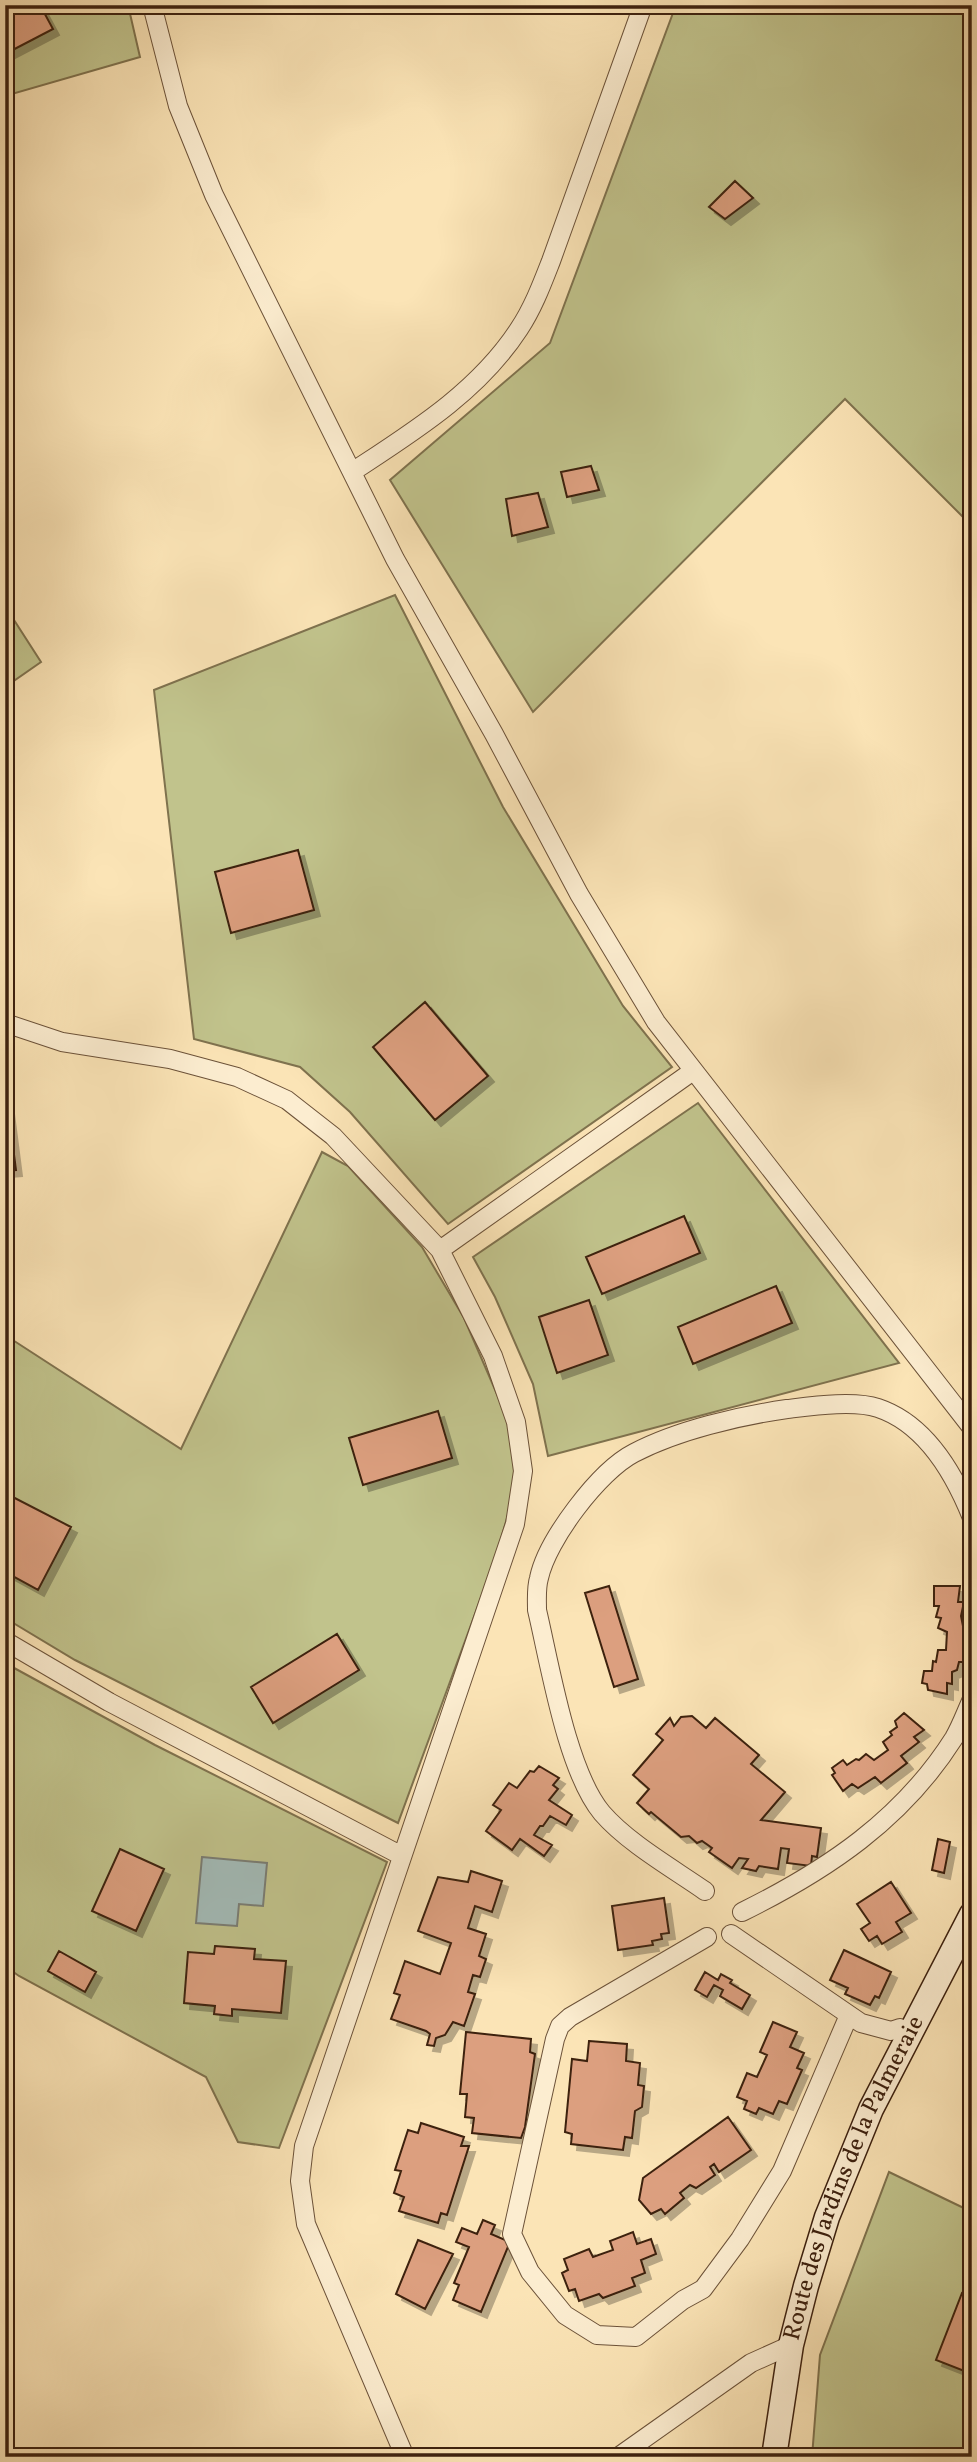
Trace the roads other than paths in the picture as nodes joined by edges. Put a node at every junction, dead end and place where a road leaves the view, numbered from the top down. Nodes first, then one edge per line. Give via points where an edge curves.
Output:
1 (152, 5) edge
2 (643, 5) edge
3 (352, 472) junction
4 (5, 1023) edge
5 (692, 1071) junction
6 (440, 1250) junction
7 (972, 1429) edge
8 (972, 1518) edge
9 (5, 1641) edge
10 (972, 1699) edge
11 (402, 1856) junction
12 (705, 1891) dead end
13 (741, 1912) dead end
14 (972, 1914) edge
15 (731, 1934) dead end
16 (707, 1937) dead end
17 (849, 2015) junction
18 (910, 2032) junction
19 (791, 2345) junction
20 (405, 2457) edge
21 (618, 2457) edge
22 (775, 2457) edge

1 - 3 street via 178,106 214,195
2 - 3 street via 551,261 519,329 474,383 431,419
3 - 5 street via 579,894 656,1023
4 - 6 street via 62,1042 170,1059 237,1077 287,1100 370,1172
5 - 6 street
5 - 7 street
6 - 11 street via 493,1356 516,1422 523,1471 515,1524
8 - 12 street via 948,1468 926,1439 904,1421 876,1408 819,1405 765,1412 632,1454 601,1480 570,1517 546,1556 539,1576 537,1610 574,1754 589,1793 603,1813 626,1835
9 - 11 street via 109,1702
10 - 13 street via 954,1737 915,1790 876,1827 834,1861
11 - 20 street via 304,2146 300,2181 306,2224
14 - 18 street, Route des Jardins de la Palmeraie
15 - 17 street
16 - 17 street via 570,2017 555,2039 512,2234 530,2272 565,2315 597,2335 636,2337 703,2288 782,2171
17 - 18 street via 861,2023
18 - 19 street, Route des Jardins de la Palmeraie via 871,2109 827,2217
19 - 21 street via 751,2363
19 - 22 street, Route des Jardins de la Palmeraie

